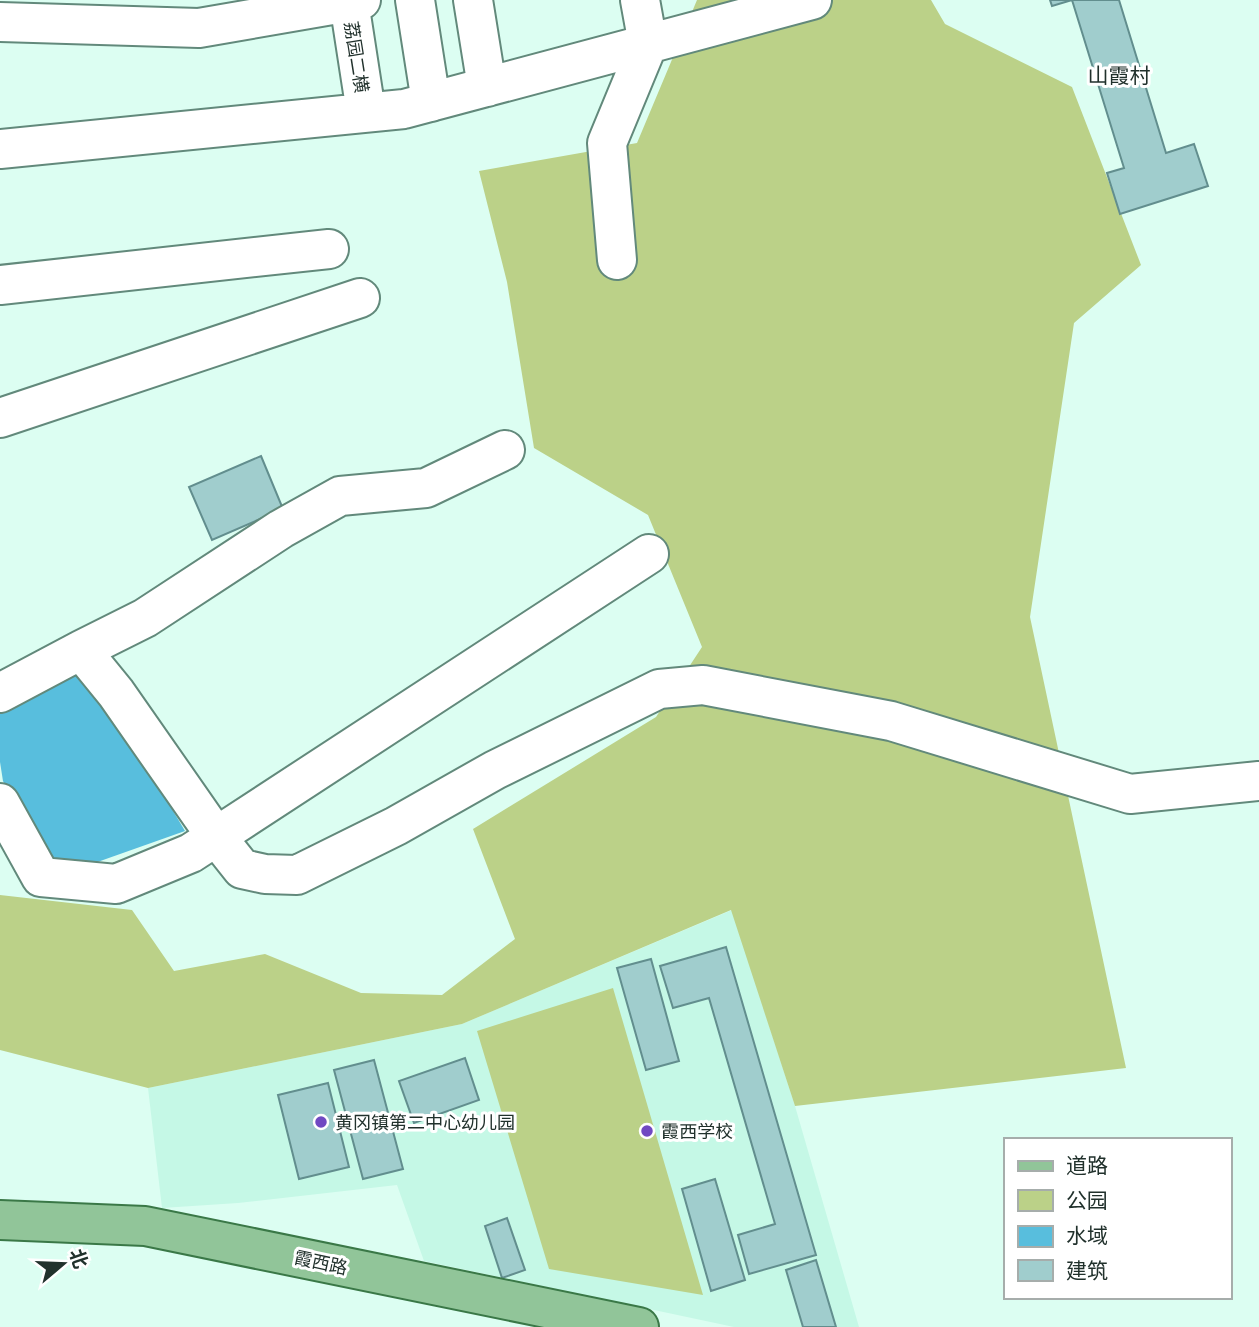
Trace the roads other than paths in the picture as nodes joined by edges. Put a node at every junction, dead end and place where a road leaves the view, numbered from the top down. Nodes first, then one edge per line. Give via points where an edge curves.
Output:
1 (415, 0) edge
2 (473, 0) edge
3 (640, 0) edge
4 (812, 0) edge
5 (355, 1) edge
6 (0, 22) edge
7 (648, 44) junction
8 (487, 87) junction
9 (431, 102) junction
10 (366, 112) junction
11 (0, 149) edge
12 (329, 249) dead end
13 (617, 260) dead end
14 (0, 285) edge
15 (360, 298) dead end
16 (0, 418) edge
17 (505, 450) dead end
18 (649, 554) dead end
19 (81, 650) junction
20 (0, 693) edge
21 (1259, 781) edge
22 (0, 803) edge
23 (215, 835) junction
24 (0, 1220) edge
25 (639, 1327) edge

1 - 9 street
2 - 8 street
3 - 7 street
4 - 7 street
5 - 6 street via 199,28
5 - 10 street, 荔园二横
7 - 8 street
7 - 13 street via 607,143
8 - 9 street
9 - 10 street
10 - 11 street
12 - 14 street
15 - 16 street
17 - 19 street via 426,488 340,496 145,618
18 - 23 street
19 - 20 street
19 - 23 street
21 - 23 street via 1130,794 891,721 703,685 659,689 297,875 242,869
22 - 23 street via 41,877 116,884 191,853
24 - 25 main road, 霞西路 via 145,1226

